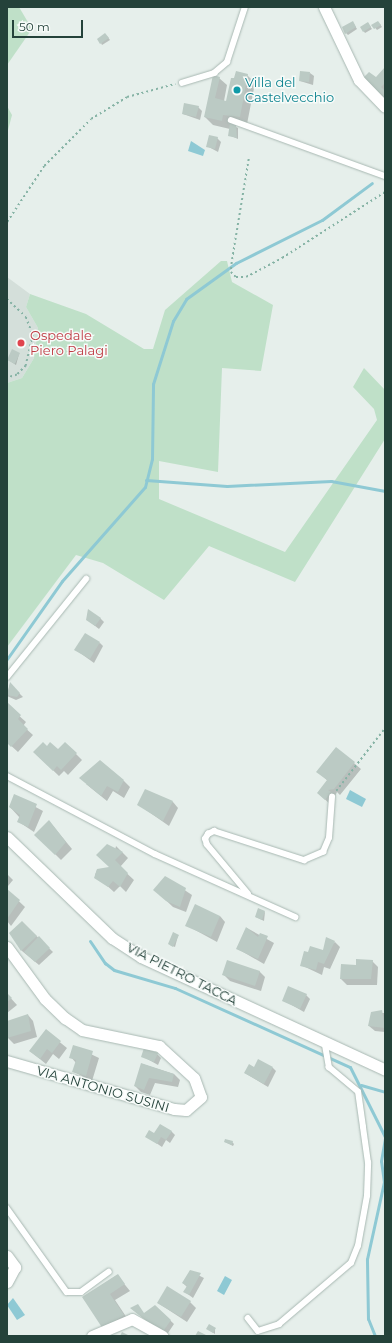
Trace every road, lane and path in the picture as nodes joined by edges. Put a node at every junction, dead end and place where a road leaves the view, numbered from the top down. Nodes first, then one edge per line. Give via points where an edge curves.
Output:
1 (245, 7) edge
2 (324, 7) edge
3 (182, 83) joint
4 (385, 107) edge
5 (231, 120) dead end
6 (249, 159) dead end
7 (385, 176) edge
8 (385, 192) edge
9 (7, 222) edge
10 (7, 300) edge
11 (7, 378) edge
12 (86, 579) dead end
13 (7, 677) edge
14 (385, 728) edge
15 (7, 776) edge
16 (332, 797) joint
17 (7, 837) edge
18 (249, 896) junction
19 (295, 917) dead end
20 (7, 947) edge
21 (324, 1041) junction
22 (7, 1061) edge
23 (385, 1070) edge
24 (7, 1208) edge
25 (7, 1256) edge
26 (109, 1272) dead end
27 (7, 1282) edge
28 (248, 1318) dead end
29 (92, 1336) edge
30 (163, 1336) edge

1 - 3 lane via 227,62 214,73
2 - 4 street via 359,80
3 - 9 path via 127,97 91,119 44,166
5 - 7 lane
6 - 8 path via 232,262 231,272 236,277 246,277 282,258
10 - 11 path via 26,317 32,335 26,366 17,375
12 - 13 lane
14 - 16 path
15 - 18 lane via 155,854
16 - 18 lane via 329,838 323,852 304,860 214,831 208,834 205,839 207,845
17 - 21 street, VIA PIETRO TACCA via 112,938 141,957
18 - 19 lane
20 - 22 street, VIA ANTONIO SUSINI via 45,999 65,1018 82,1030 159,1046 194,1078 201,1097 186,1110 174,1109
21 - 23 street, VIA PIETRO TACCA
21 - 28 lane via 325,1061 358,1092 368,1170 358,1246 346,1268 279,1324 266,1331 258,1330
24 - 26 lane via 67,1292 81,1292
25 - 27 street via 15,1267
29 - 30 street via 132,1318

